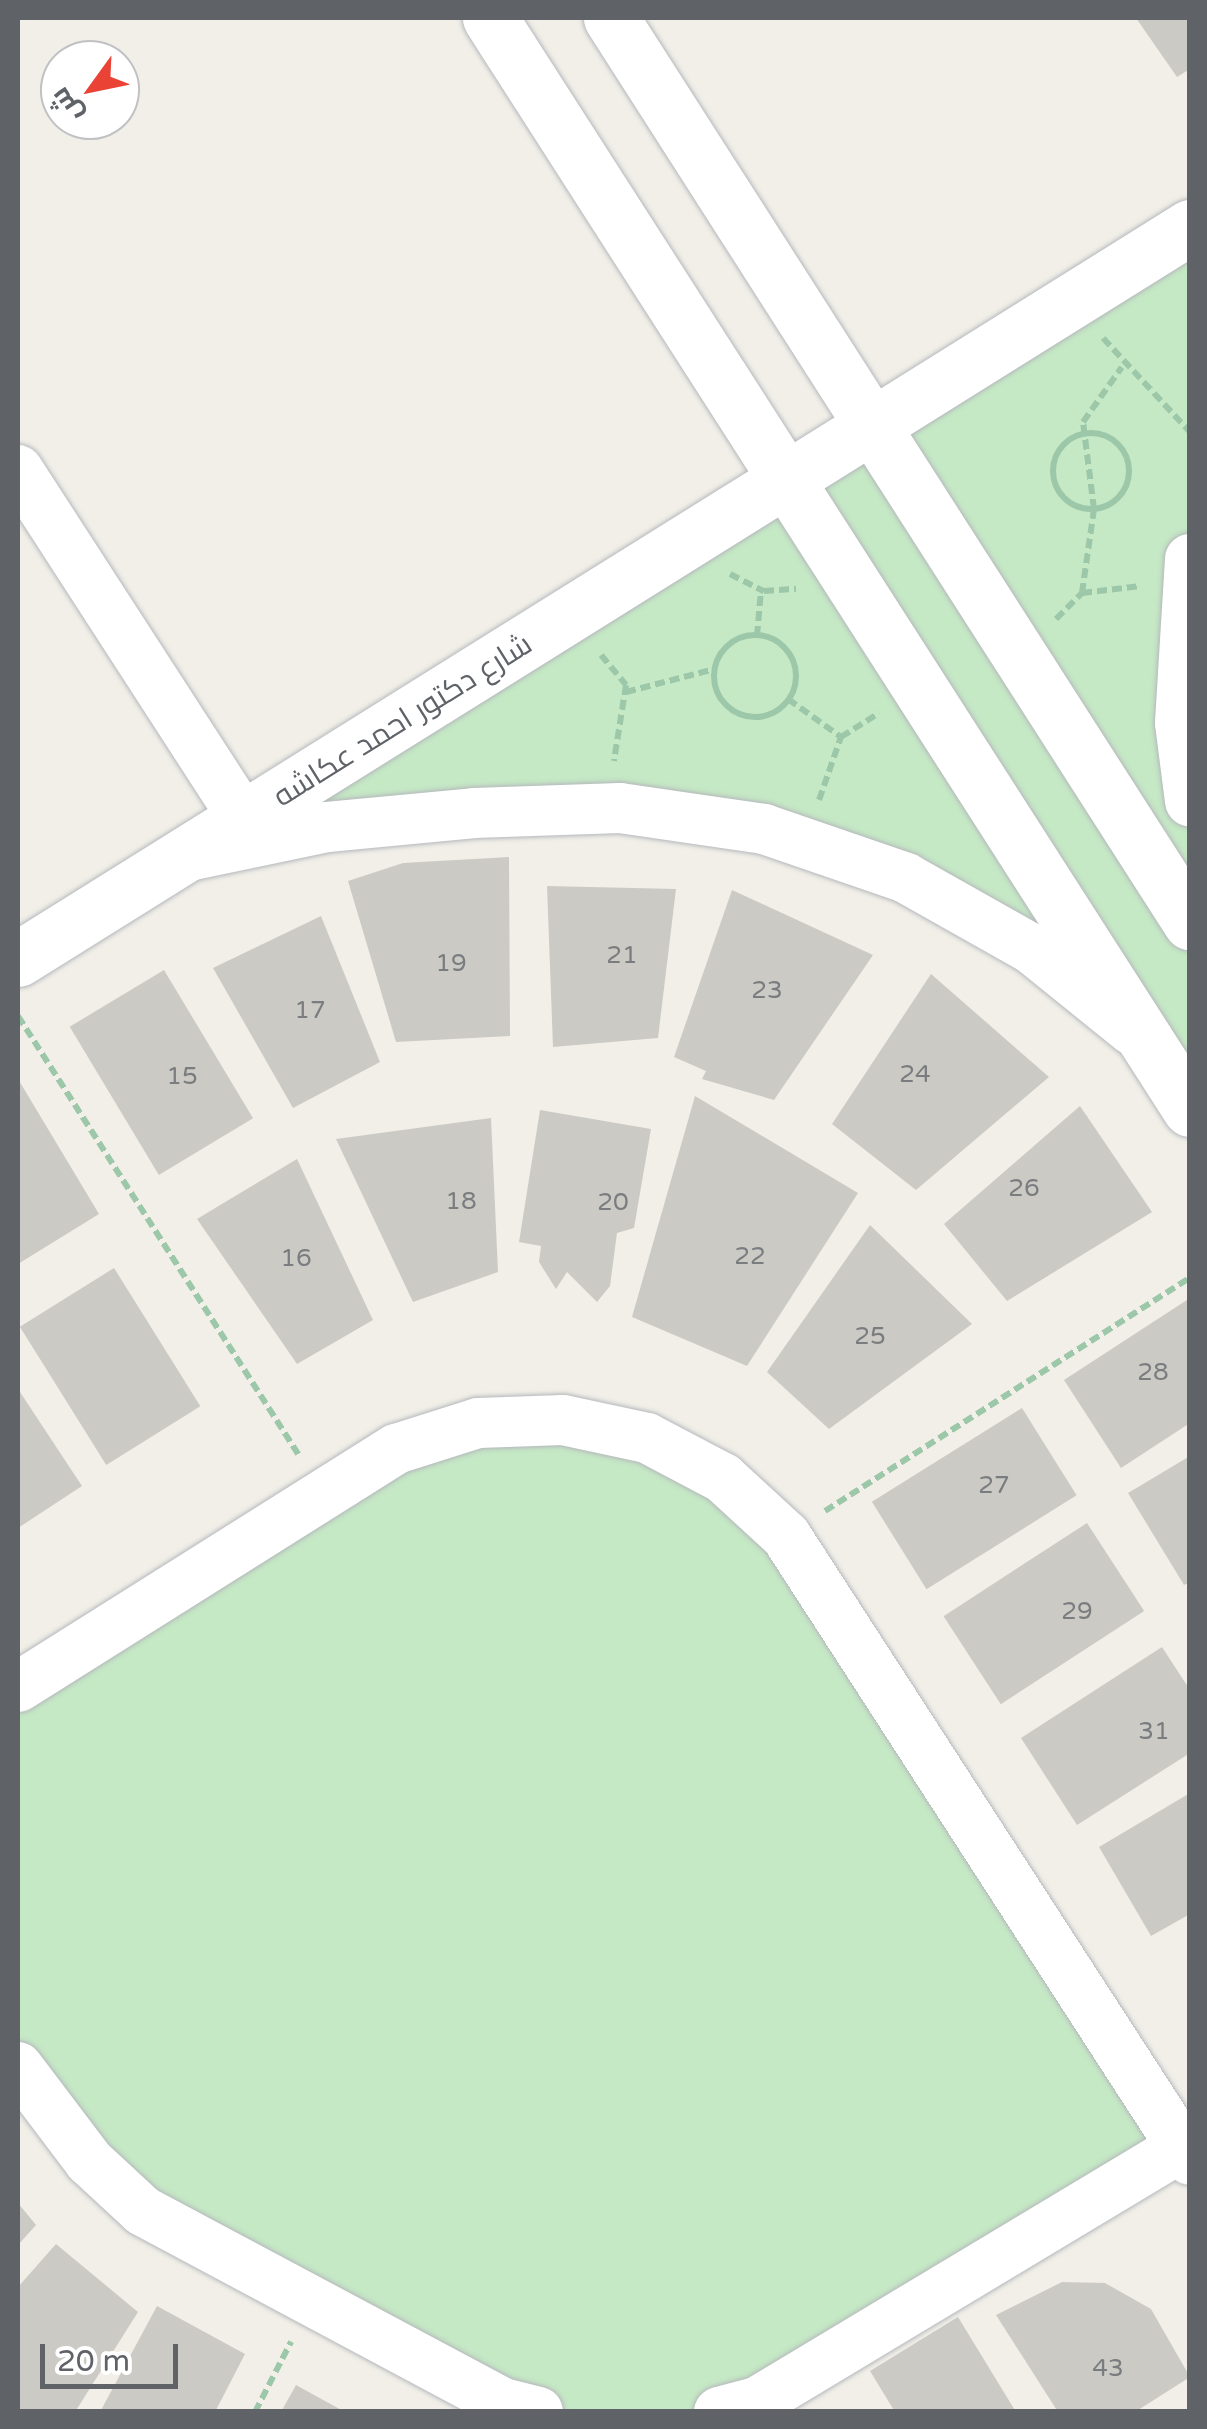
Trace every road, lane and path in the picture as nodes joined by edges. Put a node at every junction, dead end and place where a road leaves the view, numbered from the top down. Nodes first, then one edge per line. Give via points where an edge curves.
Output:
1 (490, 18) edge
2 (611, 18) edge
3 (1190, 227) edge
4 (1078, 300) junction
5 (1122, 367) junction
6 (876, 430) junction
7 (1190, 432) edge
8 (1084, 433) junction
9 (18, 470) edge
10 (789, 483) junction
11 (1094, 509) junction
12 (702, 537) junction
13 (840, 563) junction
14 (1188, 570) edge
15 (761, 590) junction
16 (1082, 593) junction
17 (569, 619) junction
18 (757, 636) junction
19 (1020, 656) junction
20 (714, 669) junction
21 (626, 692) junction
22 (922, 692) junction
23 (788, 699) junction
24 (841, 737) junction
25 (1190, 801) edge
26 (598, 809) junction
27 (244, 820) junction
28 (797, 840) junction
29 (183, 857) junction
30 (1190, 922) edge
31 (18, 959) edge
32 (18, 1016) edge
33 (1145, 1040) junction
34 (1190, 1109) edge
35 (1190, 1278) edge
36 (322, 1492) junction
37 (786, 1536) junction
38 (18, 1687) edge
39 (18, 2067) edge
40 (1185, 2154) edge
41 (312, 2302) junction
42 (254, 2412) edge
43 (538, 2412) edge
44 (719, 2412) edge

1 - 10 street
2 - 6 street
3 - 4 street, شارع دكتور احمد عكاشه
4 - 5 path
4 - 6 street, شارع دكتور احمد عكاشه
5 - 7 path
5 - 8 path via 1103,382
6 - 10 street, شارع دكتور احمد عكاشه
6 - 19 street
8 - 11 path
8 - 11 path via 1062,446 1053,470 1060,494
8 - 11 path via 1118,444 1129,466 1117,500
9 - 27 street
10 - 12 street, شارع دكتور احمد عكاشه
10 - 13 street
11 - 16 path
12 - 15 path via 738,584
12 - 17 street, شارع دكتور احمد عكاشه
13 - 15 path via 788,593
13 - 22 street
14 - 16 path
14 - 25 street via 1180,723
15 - 18 path
16 - 19 path
17 - 21 path
17 - 27 street, شارع دكتور احمد عكاشه
18 - 20 path via 725,648
18 - 23 path via 788,653 795,676
19 - 30 street
20 - 21 path
20 - 23 path via 719,696 740,714 767,715
21 - 26 path via 626,726
22 - 24 path
22 - 33 street
23 - 24 path
24 - 28 path via 834,773
26 - 28 street
26 - 29 street via 328,828
27 - 29 street, شارع دكتور احمد عكاشه
28 - 33 street via 906,878 1032,949
29 - 31 street, شارع دكتور احمد عكاشه
32 - 36 path
33 - 34 street
35 - 37 path
36 - 37 street via 396,1449 478,1423 563,1420 647,1438 708,1470
36 - 38 street
37 - 40 street
39 - 41 street via 89,2161 143,2211
40 - 44 street via 757,2402
41 - 42 path
41 - 43 street via 503,2403

